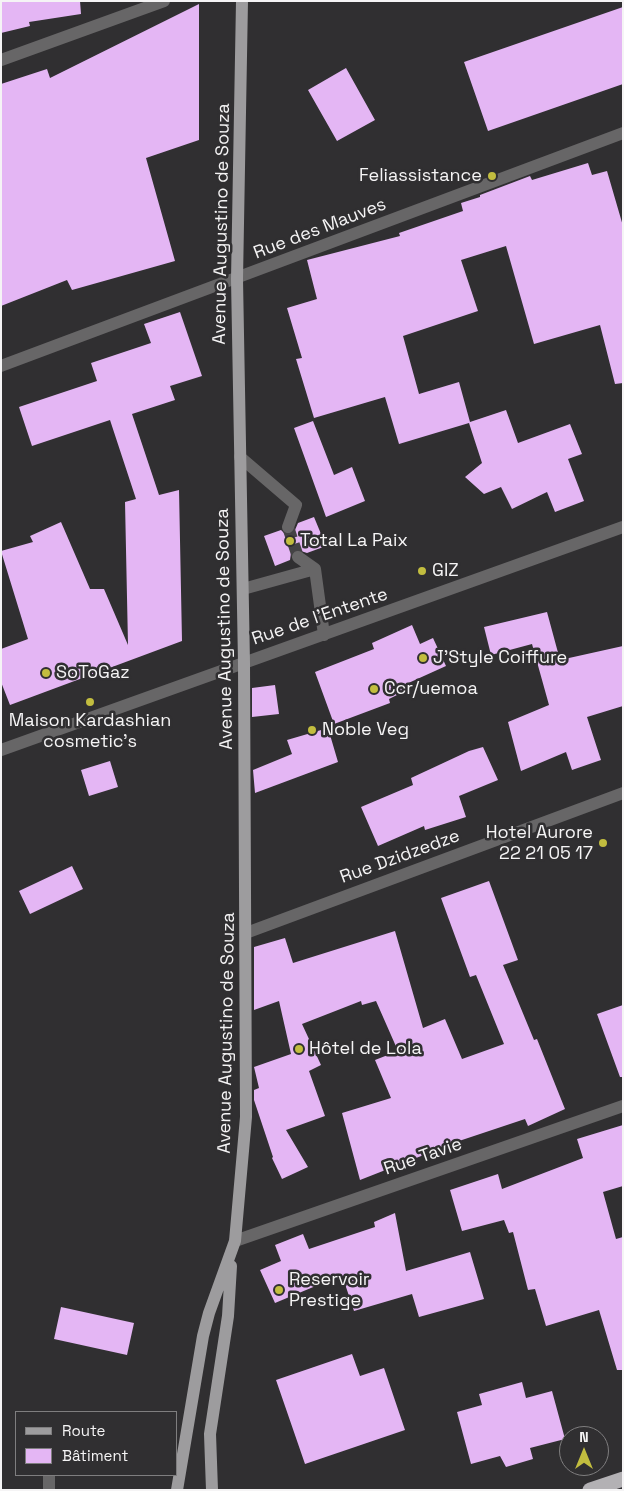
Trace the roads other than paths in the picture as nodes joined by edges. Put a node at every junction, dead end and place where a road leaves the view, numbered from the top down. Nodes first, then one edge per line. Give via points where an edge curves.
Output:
1 (164, 1) edge
2 (242, 1) edge
3 (1, 60) edge
4 (623, 133) edge
5 (237, 279) junction
6 (1, 366) edge
7 (240, 457) junction
8 (288, 527) tunnel mouth
9 (623, 527) edge
10 (298, 557) tunnel mouth
11 (315, 569) junction
12 (242, 589) junction
13 (324, 635) junction
14 (244, 663) junction
15 (1, 750) edge
16 (623, 793) edge
17 (246, 933) junction
18 (623, 1106) edge
19 (235, 1241) junction
20 (232, 1255) junction
21 (180, 1450) edge
22 (49, 1476) edge
23 (623, 1479) edge
24 (48, 1490) edge
25 (177, 1490) edge
26 (212, 1490) edge
27 (590, 1490) edge

1 - 3 street
2 - 5 main road, Avenue Augustino de Souza
4 - 5 street, Rue des Mauves
5 - 6 street, Rue des Mauves
5 - 7 main road, Avenue Augustino de Souza
7 - 8 street via 296,505
7 - 12 main road, Avenue Augustino de Souza
9 - 13 street, Rue de l'Entente
10 - 11 street
11 - 12 street
11 - 13 street
12 - 14 main road, Avenue Augustino de Souza
13 - 14 street, Rue de l'Entente
14 - 15 street, Rue de l'Entente
14 - 17 main road, Avenue Augustino de Souza
16 - 17 street, Rue Dzidzedze
17 - 19 main road, Avenue Augustino de Souza via 246,1117
18 - 19 street, Rue Tavie
19 - 20 main road, Avenue Augustino de Souza
20 - 21 main road, Avenue Augustino de Souza via 209,1313
20 - 26 main road, Avenue Augustino de Souza via 228,1316 210,1434
21 - 25 main road, Avenue Augustino de Souza
22 - 24 street
23 - 27 highway

